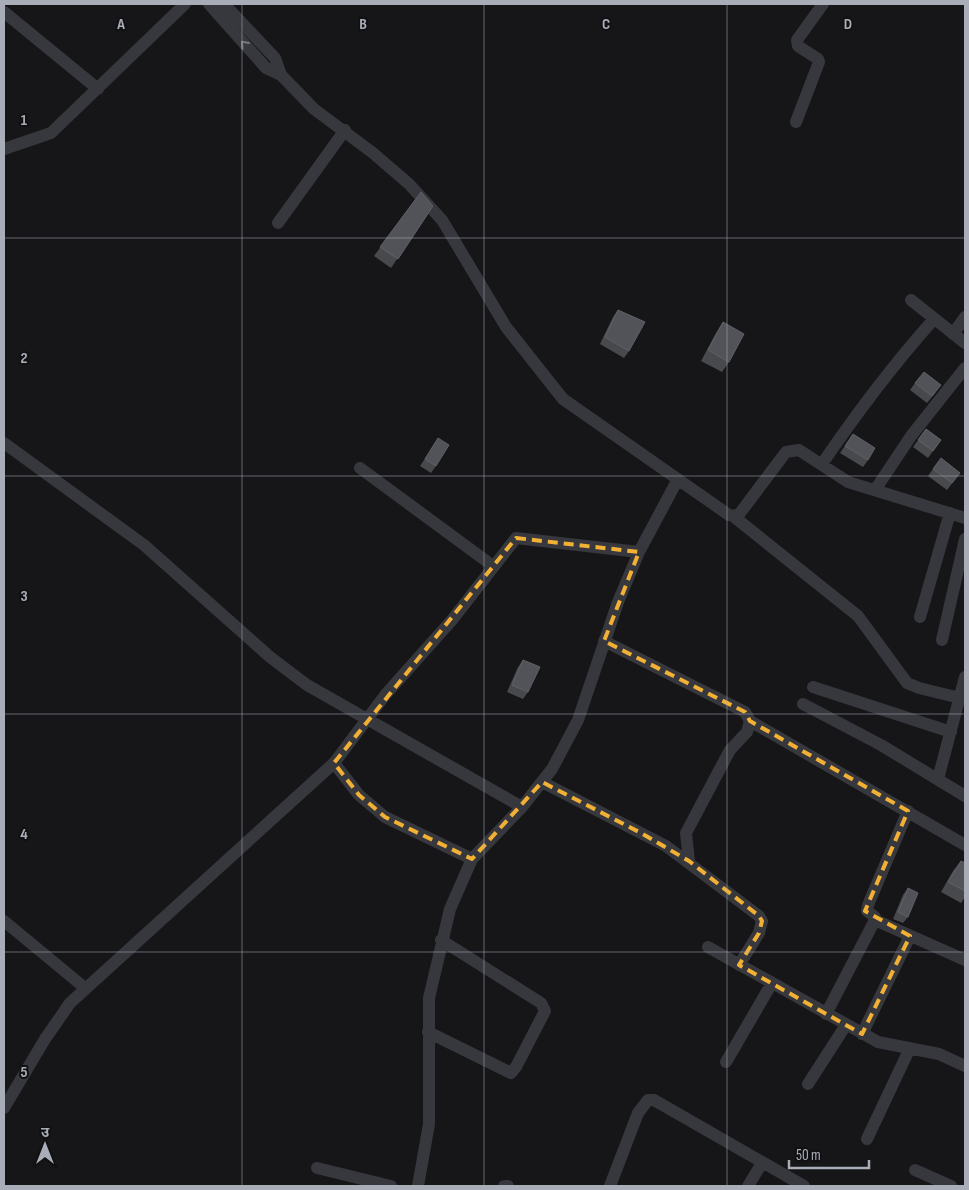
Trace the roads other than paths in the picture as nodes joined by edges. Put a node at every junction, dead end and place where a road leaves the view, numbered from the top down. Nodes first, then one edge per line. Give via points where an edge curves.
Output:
1 (185, 4) edge
2 (209, 4) edge
3 (224, 4) edge
4 (823, 4) edge
5 (4, 12) edge
6 (281, 75) junction
7 (98, 89) junction
8 (796, 122) dead end
9 (345, 130) junction
10 (4, 149) edge
11 (278, 222) dead end
12 (911, 300) dead end
13 (965, 318) edge
14 (934, 319) junction
15 (953, 334) junction
16 (965, 343) edge
17 (965, 368) edge
18 (4, 443) edge
19 (822, 464) junction
20 (360, 468) dead end
21 (678, 479) junction
22 (875, 490) junction
23 (950, 513) junction
24 (733, 516) junction
25 (965, 518) edge
26 (965, 539) edge
27 (639, 552) junction
28 (493, 566) junction
29 (920, 617) dead end
30 (942, 640) dead end
31 (604, 641) junction
32 (965, 677) edge
33 (813, 687) dead end
34 (960, 698) junction
35 (803, 704) dead end
36 (368, 720) junction
37 (750, 721) junction
38 (951, 732) junction
39 (334, 763) junction
40 (938, 779) junction
41 (542, 782) junction
42 (965, 796) edge
43 (522, 807) junction
44 (908, 811) junction
45 (965, 845) edge
46 (472, 859) junction
47 (689, 861) junction
48 (875, 920) junction
49 (4, 921) edge
50 (910, 936) junction
51 (440, 940) junction
52 (708, 948) dead end
53 (965, 960) edge
54 (739, 965) junction
55 (772, 984) junction
56 (85, 988) junction
57 (826, 1014) junction
58 (846, 1025) junction
59 (428, 1032) junction
60 (862, 1034) junction
61 (910, 1048) junction
62 (726, 1062) dead end
63 (965, 1066) edge
64 (808, 1084) dead end
65 (4, 1108) edge
66 (867, 1139) dead end
67 (762, 1163) junction
68 (317, 1168) dead end
69 (915, 1170) dead end
70 (391, 1186) edge
71 (418, 1186) edge
72 (504, 1186) edge
73 (508, 1186) edge
74 (610, 1186) edge
75 (748, 1186) edge
76 (804, 1186) edge
77 (950, 1186) edge

1 - 7 street
6 -> 2 street via 266,68
3 - 6 street via 275,58
4 - 8 street via 796,40 798,46 819,62
5 - 7 street
6 - 9 street via 314,109
7 - 10 street via 51,133
9 - 11 street
9 - 21 street via 409,184 442,220 506,327 563,399
12 - 14 street
13 - 15 street
14 - 15 street
14 - 19 street via 908,347
15 - 16 street
17 - 22 street via 911,436
18 - 36 street via 144,545 284,668 318,692
19 - 22 street via 848,482
19 - 24 street via 799,450 786,452 740,513
20 - 28 street
21 - 24 street
21 - 27 street
22 - 23 street
23 - 25 street
23 - 29 street
24 - 34 street via 858,616 907,683
26 - 30 street
27 - 28 street via 523,537 510,543
27 - 31 street
28 - 36 street
31 - 37 street via 745,712
31 - 41 street via 578,720
32 - 34 street
33 - 38 street
34 - 38 street
35 - 40 street
36 - 39 street
36 - 43 street
37 - 44 street
37 - 47 street via 747,732 730,750 686,833
38 - 40 street
39 - 46 street via 358,795 385,817
39 - 56 street
40 - 42 street
41 - 43 street
41 - 47 street
43 - 46 street
44 - 45 street
44 - 48 street via 868,905 867,911
46 - 51 street
47 - 54 street via 762,921 759,933
48 - 50 street
48 - 57 street
49 - 56 street
50 - 53 street
50 - 60 street
51 - 59 street via 431,983
51 - 59 street via 541,1003 545,1011 511,1073
52 - 54 street
54 - 55 street
55 - 57 street
55 - 62 street
56 - 65 street via 57,1021
57 - 58 street
58 - 60 street
58 - 64 street
59 - 71 street via 429,1124
60 - 61 street via 889,1046
61 - 63 street via 939,1054
61 - 66 street
67 - 74 street via 665,1105 648,1100 638,1113
67 - 75 street
67 - 76 street
68 - 70 street
69 - 77 street
72 - 73 street

